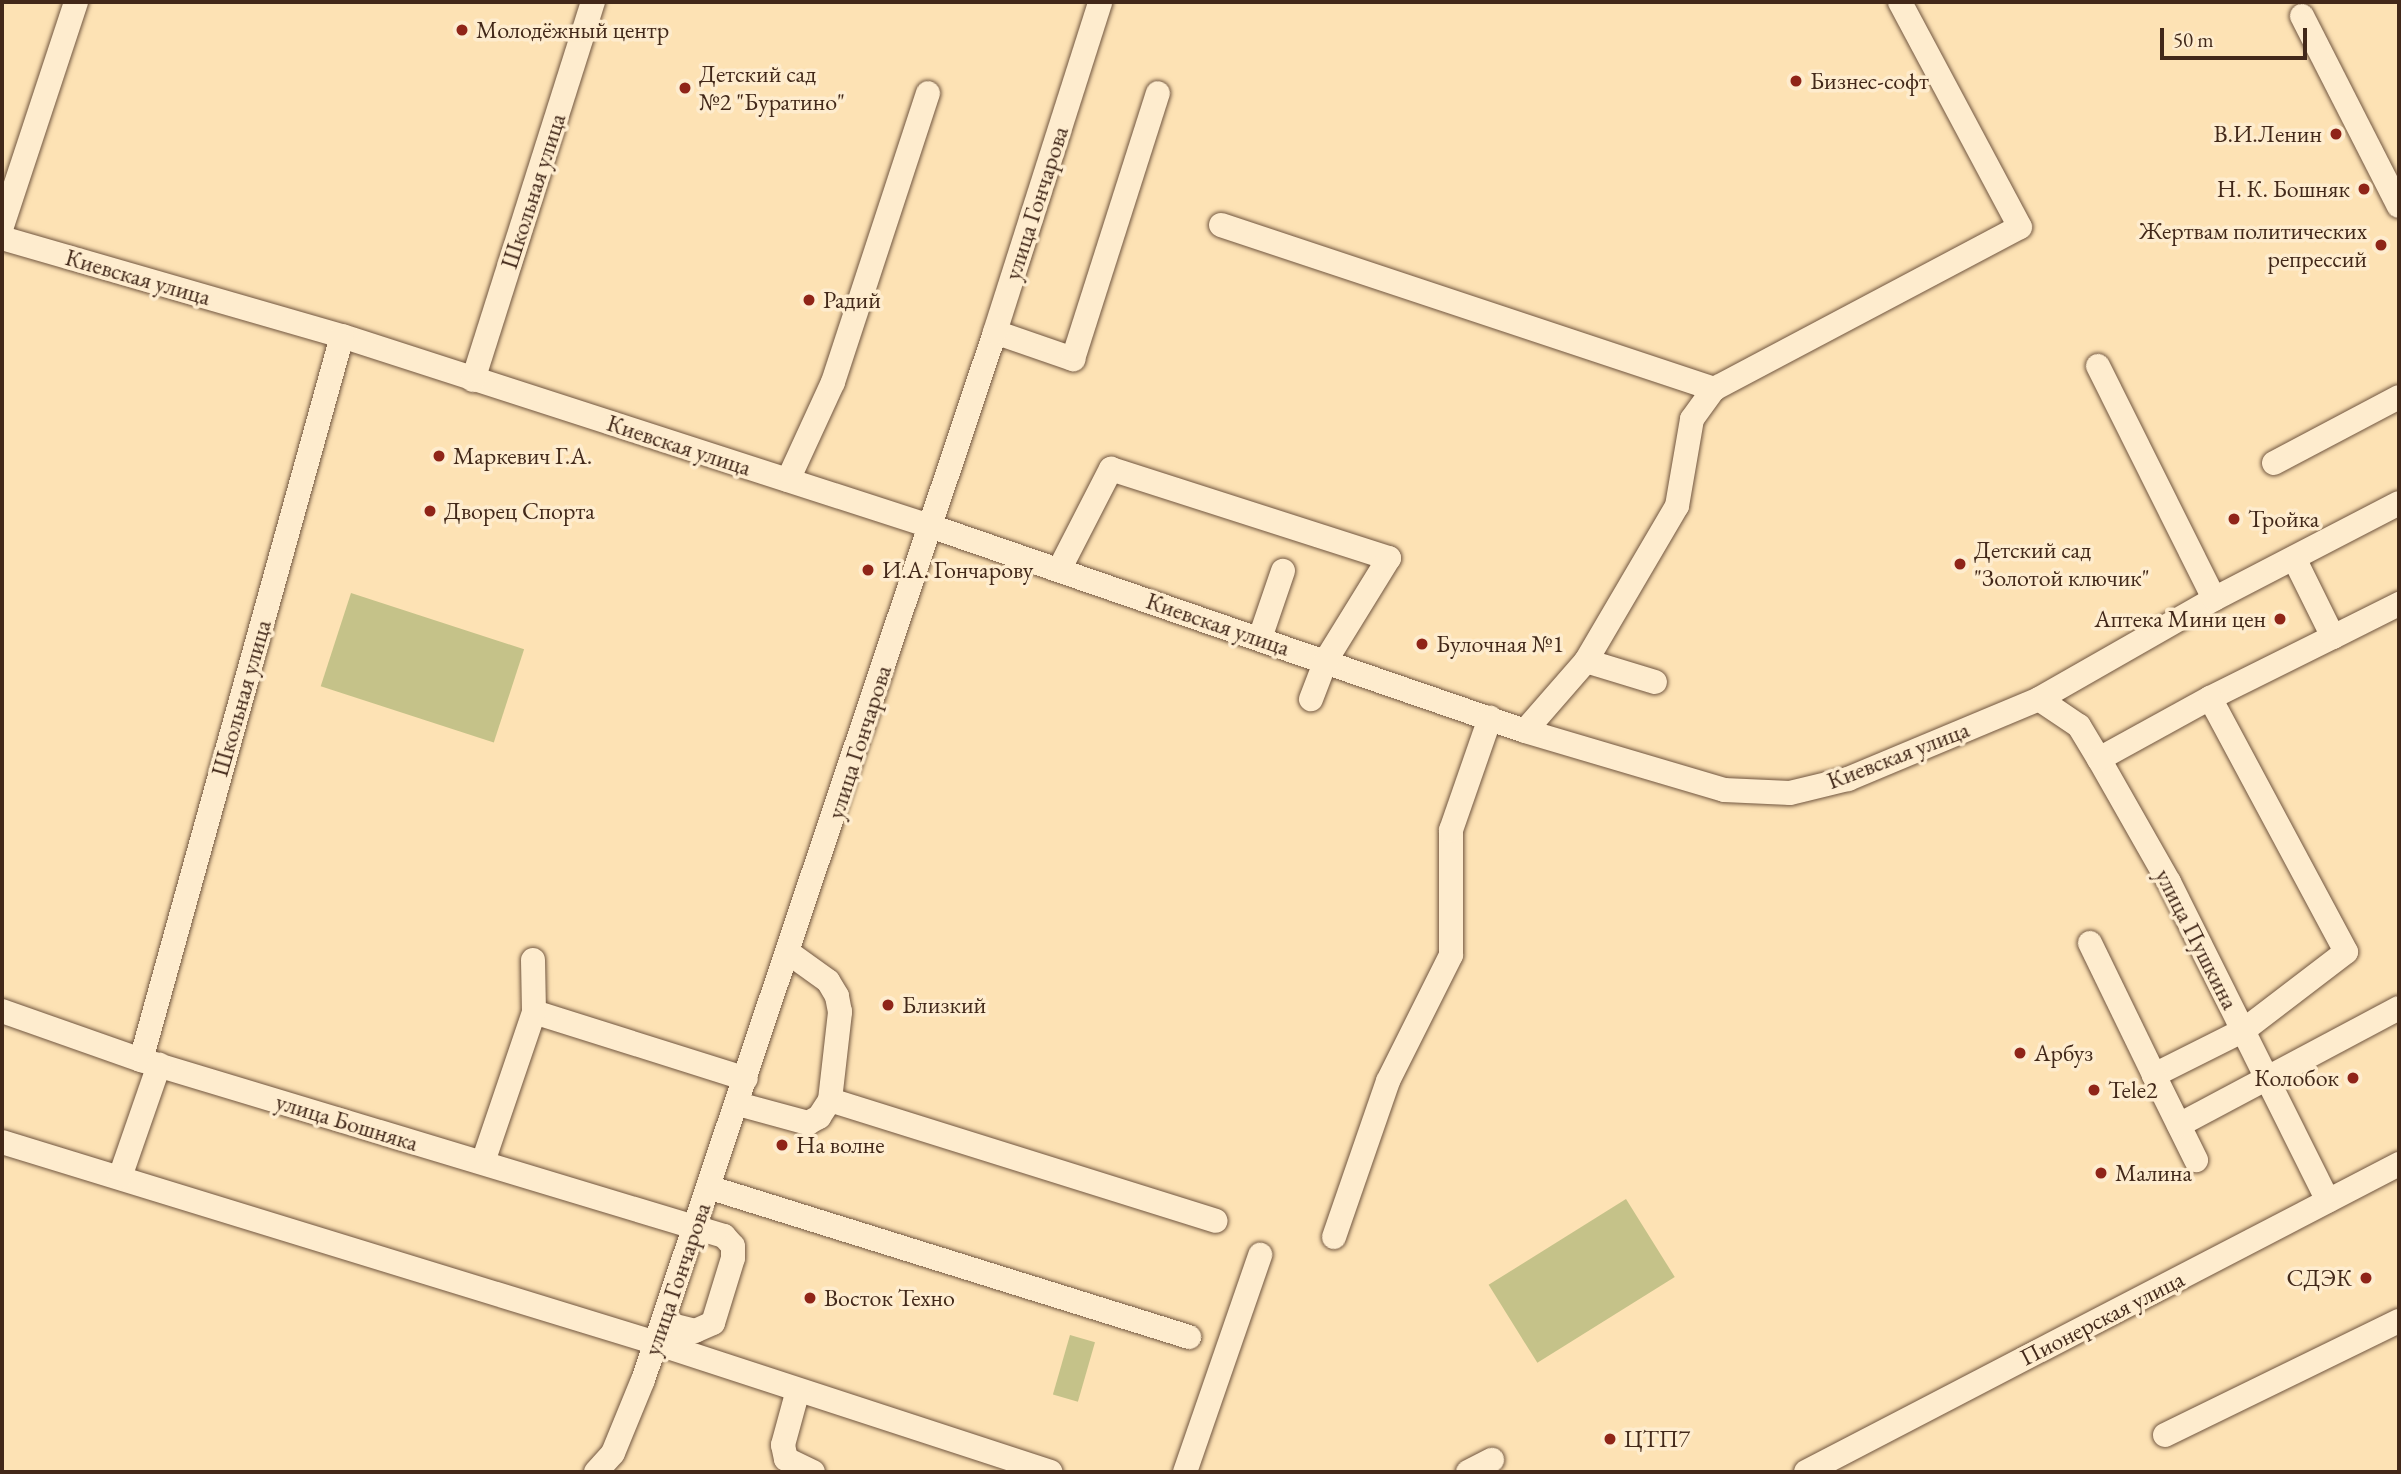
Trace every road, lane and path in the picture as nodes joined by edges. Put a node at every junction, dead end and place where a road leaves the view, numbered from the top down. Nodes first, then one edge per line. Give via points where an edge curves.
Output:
1 (76, 2) edge
2 (593, 2) edge
3 (1100, 2) edge
4 (1900, 2) edge
5 (2302, 16) dead end
6 (928, 93) dead end
7 (1158, 93) dead end
8 (2399, 206) edge
9 (1221, 225) dead end
10 (2, 226) edge
11 (2, 238) edge
12 (995, 332) junction
13 (342, 336) junction
14 (2098, 366) dead end
15 (472, 380) junction
16 (1714, 390) junction
17 (2399, 397) edge
18 (2274, 463) dead end
19 (788, 480) junction
20 (2399, 503) edge
21 (930, 526) junction
22 (2294, 558) junction
23 (1059, 570) junction
24 (1283, 571) dead end
25 (2214, 599) junction
26 (2399, 604) edge
27 (2333, 637) junction
28 (1260, 638) junction
29 (1326, 660) junction
30 (1586, 660) junction
31 (1655, 682) dead end
32 (2210, 698) junction
33 (1311, 699) dead end
34 (2039, 699) junction
35 (1490, 718) junction
36 (1525, 731) junction
37 (2099, 759) junction
38 (2090, 943) dead end
39 (789, 953) junction
40 (533, 960) dead end
41 (2399, 1008) edge
42 (2, 1011) edge
43 (534, 1012) junction
44 (2244, 1030) junction
45 (150, 1063) junction
46 (2154, 1075) junction
47 (2266, 1075) junction
48 (746, 1079) junction
49 (830, 1100) junction
50 (737, 1104) junction
51 (2179, 1125) junction
52 (2, 1142) edge
53 (2196, 1160) dead end
54 (483, 1162) junction
55 (2399, 1164) edge
56 (120, 1178) junction
57 (708, 1187) junction
58 (2328, 1201) junction
59 (1215, 1221) dead end
60 (695, 1226) junction
61 (1334, 1237) dead end
62 (1260, 1255) dead end
63 (2399, 1321) edge
64 (659, 1333) junction
65 (1189, 1337) dead end
66 (798, 1390) junction
67 (2165, 1435) dead end
68 (1492, 1460) dead end
69 (596, 1472) edge
70 (813, 1472) edge
71 (1050, 1472) edge
72 (1185, 1472) edge
73 (1468, 1472) edge
74 (1806, 1472) edge

1 - 10 street
2 - 15 street, Школьная улица
3 - 12 street, улица Гончарова
4 - 16 street via 2020,227
5 - 8 street
6 - 19 street via 833,382
7 - 12 street via 1073,359
9 - 16 street
11 - 13 street, Киевская улица
12 - 21 street, улица Гончарова
13 - 15 street, Киевская улица
13 - 45 street, Школьная улица
14 - 25 street
15 - 19 street, Киевская улица
16 - 30 street via 1692,419 1677,506
17 - 18 street
19 - 21 street, Киевская улица
20 - 22 street, Киевская улица
21 - 23 street, Киевская улица
21 - 39 street, улица Гончарова
22 - 25 street, Киевская улица
22 - 27 street
23 - 28 street, Киевская улица
23 - 29 street via 1111,470 1389,558
24 - 28 street
25 - 34 street, Киевская улица
26 - 27 street
27 - 32 street
28 - 29 street, Киевская улица
29 - 33 street
29 - 35 street, Киевская улица
30 - 31 street
30 - 36 street
32 - 37 street
32 - 44 street via 2346,952
34 - 36 street, Киевская улица via 1848,779 1790,793 1724,790
34 - 37 street, улица Пушкина via 2079,726
35 - 36 street, Киевская улица
35 - 61 street via 1451,830 1451,955 1388,1081
37 - 44 street, улица Пушкина via 2169,882
38 - 46 street
39 - 48 street, улица Гончарова
39 - 49 street via 828,981 837,996 840,1012
40 - 43 street
41 - 47 street
42 - 45 street, улица Бошняка
43 - 48 street
43 - 54 street
44 - 46 street
44 - 47 street, улица Пушкина
45 - 54 street, улица Бошняка
45 - 56 street, Школьная улица
46 - 51 street
47 - 51 street
47 - 58 street, улица Пушкина
48 - 50 street, улица Гончарова
49 - 50 street via 819,1117 807,1123
49 - 59 street
50 - 57 street, улица Гончарова
51 - 53 street
52 - 56 street
54 - 60 street, улица Бошняка
55 - 58 street, Пионерская улица
56 - 64 street
57 - 60 street, улица Гончарова
57 - 65 street
58 - 74 street, Пионерская улица
60 - 64 street, улица Гончарова
60 - 64 street, улица Бошняка via 724,1236 733,1246 713,1323 695,1331
62 - 72 street
63 - 67 street
64 - 66 street
64 - 69 street, улица Гончарова via 613,1453
66 - 70 street via 783,1445 786,1459
66 - 71 street
68 - 73 street

